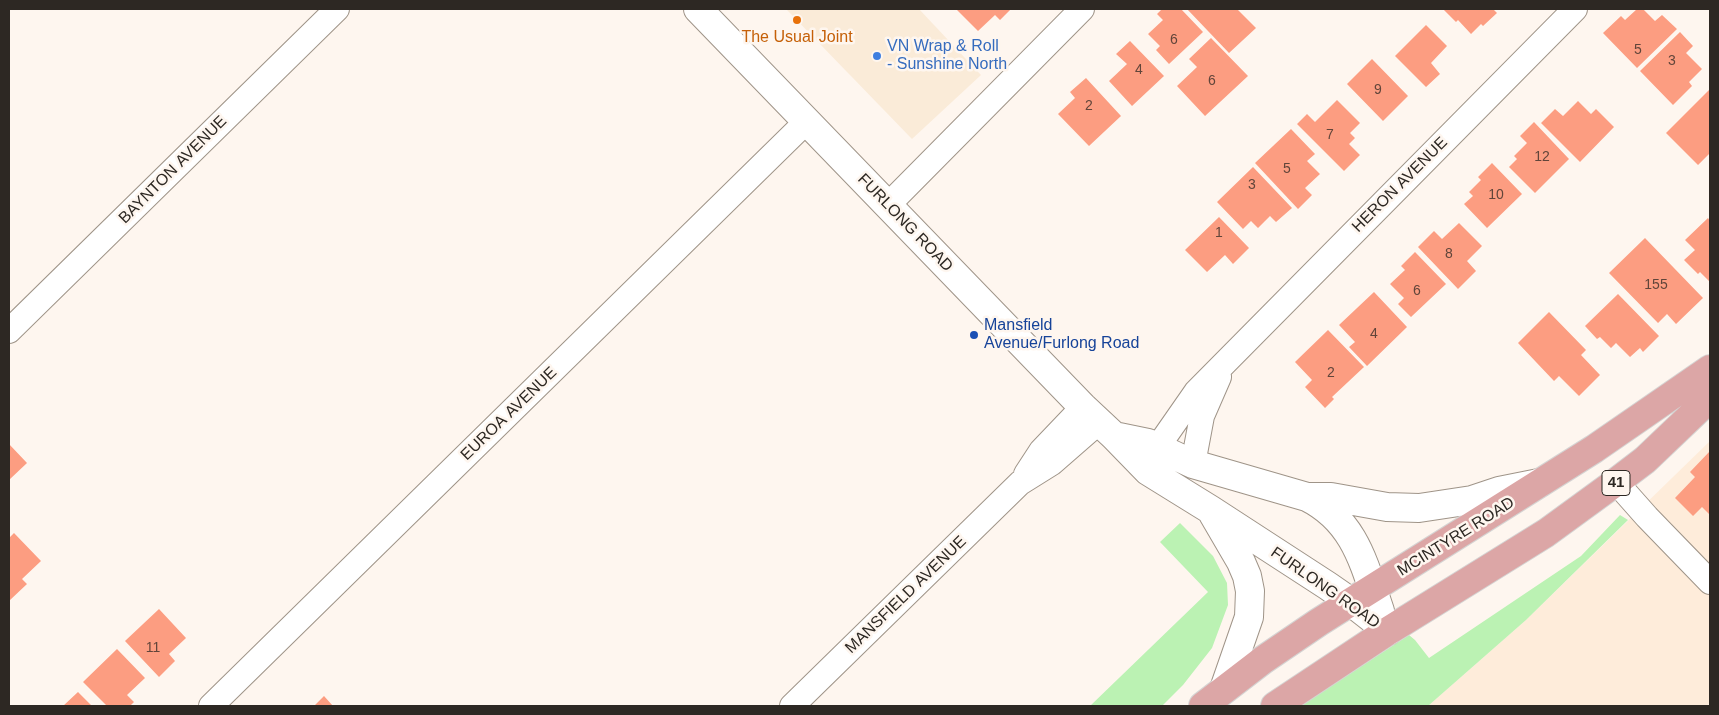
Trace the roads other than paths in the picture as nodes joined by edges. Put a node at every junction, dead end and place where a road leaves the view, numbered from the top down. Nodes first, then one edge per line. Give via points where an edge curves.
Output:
1 (336, 9) edge
2 (698, 9) edge
3 (1082, 9) edge
4 (1575, 9) edge
5 (807, 121) junction
6 (888, 204) junction
7 (9, 331) edge
8 (1226, 362) junction
9 (1710, 369) edge
10 (1710, 398) edge
11 (1098, 421) junction
12 (1157, 448) junction
13 (1193, 464) junction
14 (1544, 482) junction
15 (1616, 482) junction
16 (1307, 497) junction
17 (1211, 510) junction
18 (1710, 582) edge
19 (1362, 595) junction
20 (1388, 631) junction
21 (1224, 689) junction
22 (210, 706) edge
23 (792, 706) edge
24 (1203, 706) edge
25 (1275, 706) edge

1 - 7 street, BAYNTON AVENUE
2 - 5 street, FURLONG ROAD
3 - 6 street
4 - 8 street, HERON AVENUE
5 - 6 street, FURLONG ROAD
5 - 22 street, EUROA AVENUE
6 - 11 street, FURLONG ROAD
8 - 12 street, HERON AVENUE via 1196,392
8 - 13 street, HERON AVENUE via 1202,416
9 - 14 main road, MCINTYRE ROAD / 41
10 - 15 main road, 41 via 1645,460
11 - 12 street, FURLONG ROAD
11 - 17 street, FURLONG ROAD via 1148,471
11 - 23 street, MANSFIELD AVENUE via 1041,451 1020,484
12 - 13 street, FURLONG ROAD
13 - 16 street, FURLONG ROAD
14 - 16 street via 1472,500 1411,508 1331,497
14 - 19 main road, MCINTYRE ROAD / 41
15 - 18 street
15 - 20 main road, 41 via 1546,533
16 - 19 street, FURLONG ROAD via 1331,512 1359,549
17 - 19 street, FURLONG ROAD
17 - 21 street via 1247,576 1250,591 1249,617
19 - 20 street, FURLONG ROAD
19 - 21 main road, MCINTYRE ROAD / 41 via 1290,641
20 - 25 main road, 41
21 - 24 main road, MCINTYRE ROAD / 41

